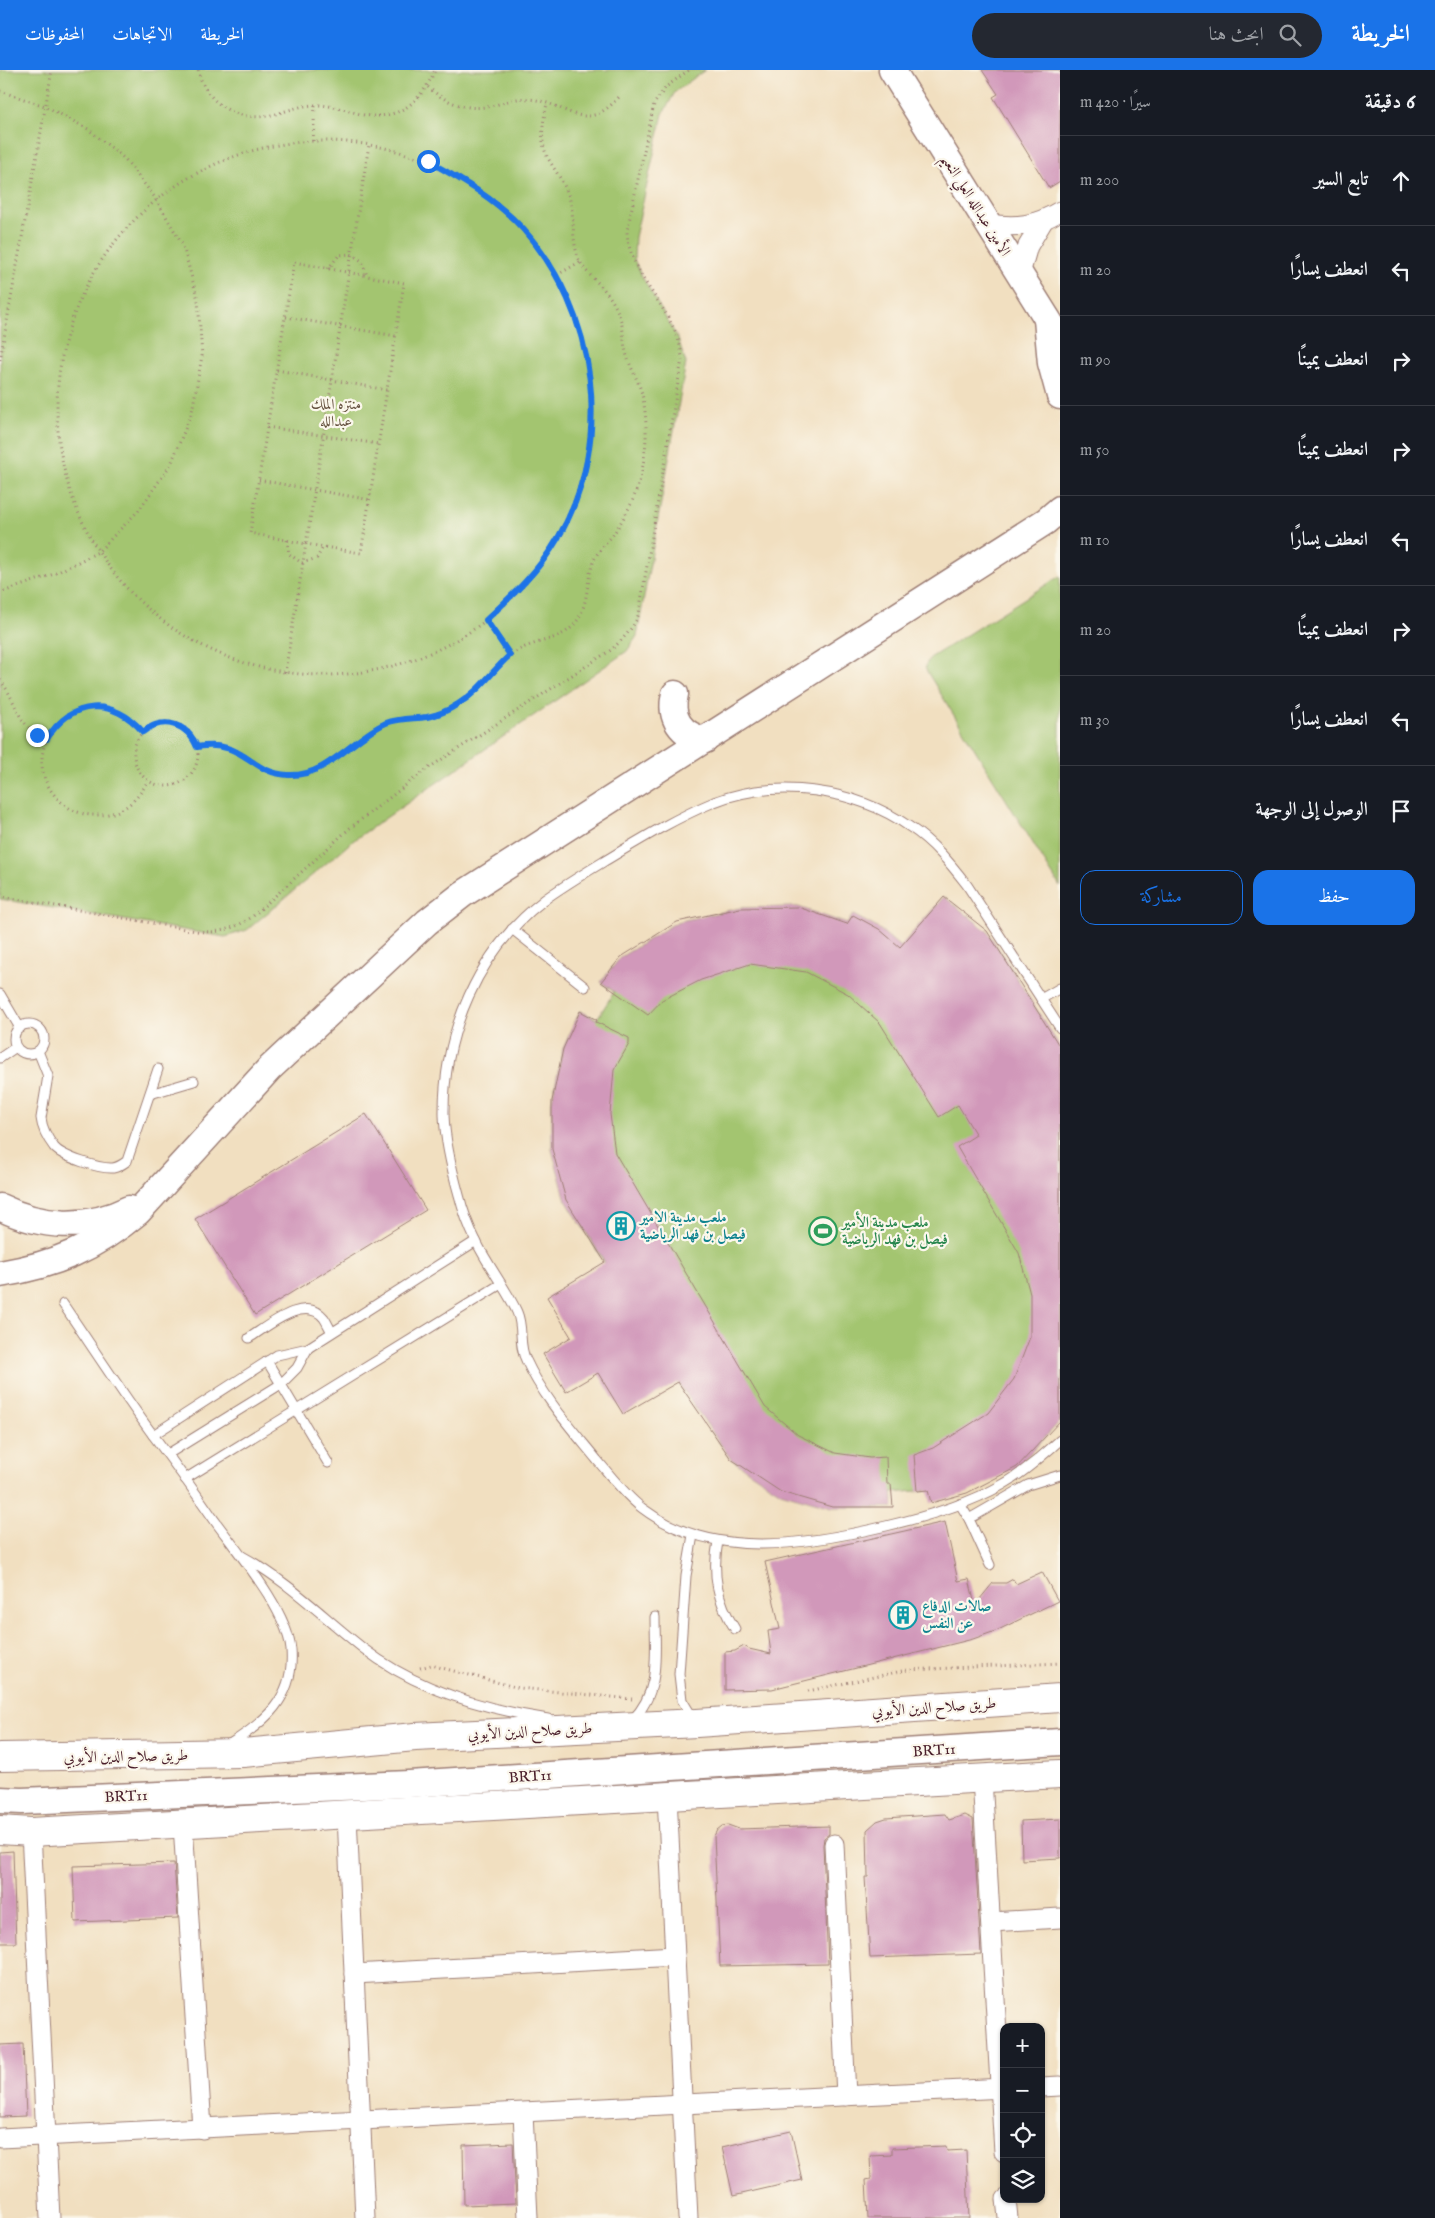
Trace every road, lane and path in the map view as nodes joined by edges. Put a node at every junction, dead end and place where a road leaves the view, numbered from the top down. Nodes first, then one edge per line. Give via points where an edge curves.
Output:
1 (52, 70) edge
2 (198, 70) edge
3 (435, 70) edge
4 (689, 70) edge
5 (892, 70) edge
6 (428, 87) junction
7 (0, 91) edge
8 (619, 97) dead end
9 (547, 104) junction
10 (314, 105) junction
11 (45, 106) junction
12 (313, 141) junction
13 (369, 145) junction
14 (156, 199) junction
15 (1060, 211) edge
16 (1043, 221) junction
17 (988, 224) junction
18 (351, 254) junction
19 (580, 262) junction
20 (328, 269) junction
21 (348, 273) junction
22 (1020, 274) junction
23 (557, 275) junction
24 (367, 276) junction
25 (286, 317) junction
26 (340, 327) junction
27 (1053, 329) edge
28 (396, 336) junction
29 (0, 360) edge
30 (277, 370) junction
31 (332, 381) junction
32 (387, 390) junction
33 (1060, 396) edge
34 (267, 427) junction
35 (324, 436) junction
36 (379, 444) junction
37 (259, 480) junction
38 (315, 490) junction
39 (371, 500) junction
40 (1060, 508) edge
41 (287, 540) junction
42 (306, 544) junction
43 (323, 547) junction
44 (98, 552) junction
45 (302, 564) junction
46 (0, 593) edge
47 (486, 620) junction
48 (510, 655) junction
49 (284, 673) junction
50 (0, 680) edge
51 (674, 694) dead end
52 (143, 732) junction
53 (47, 739) junction
54 (705, 740) junction
55 (197, 747) junction
56 (148, 780) junction
57 (0, 896) edge
58 (512, 930) junction
59 (585, 987) dead end
60 (1060, 988) edge
61 (0, 994) edge
62 (1041, 999) junction
63 (20, 1028) junction
64 (1060, 1028) edge
65 (16, 1047) junction
66 (38, 1051) junction
67 (0, 1058) edge
68 (158, 1069) dead end
69 (194, 1081) dead end
70 (150, 1094) junction
71 (154, 1194) junction
72 (0, 1207) edge
73 (476, 1241) junction
74 (4, 1281) edge
75 (501, 1284) junction
76 (63, 1304) dead end
77 (332, 1332) junction
78 (250, 1338) dead end
79 (308, 1348) junction
80 (267, 1361) junction
81 (281, 1384) junction
82 (297, 1410) junction
83 (153, 1434) junction
84 (1060, 1440) edge
85 (168, 1454) junction
86 (328, 1463) dead end
87 (1060, 1475) edge
88 (185, 1479) junction
89 (960, 1504) junction
90 (969, 1519) junction
91 (693, 1535) junction
92 (718, 1541) junction
93 (240, 1555) junction
94 (990, 1565) dead end
95 (656, 1617) dead end
96 (735, 1629) dead end
97 (1060, 1663) edge
98 (415, 1680) junction
99 (802, 1692) dead end
100 (1060, 1698) edge
101 (647, 1700) junction
102 (697, 1723) junction
103 (615, 1727) junction
104 (1060, 1742) edge
105 (213, 1754) junction
106 (0, 1757) edge
107 (1060, 1774) edge
108 (982, 1778) junction
109 (667, 1796) junction
110 (0, 1800) edge
111 (347, 1815) junction
112 (183, 1824) junction
113 (0, 1830) edge
114 (31, 1832) junction
115 (834, 1844) dead end
116 (1060, 1918) edge
117 (991, 1922) junction
118 (675, 1956) junction
119 (354, 1974) junction
120 (1001, 2068) edge
121 (1060, 2086) edge
122 (1045, 2087) edge
123 (1000, 2089) edge
124 (846, 2096) junction
125 (682, 2105) junction
126 (523, 2113) junction
127 (361, 2121) junction
128 (202, 2128) junction
129 (46, 2136) junction
130 (0, 2138) edge
131 (1006, 2203) edge
132 (50, 2218) edge
133 (365, 2218) edge
134 (528, 2218) edge
135 (688, 2218) edge
136 (1008, 2218) edge

1 - 11 path
2 - 10 path via 201,82 212,98 237,114 258,117
3 - 6 path
4 - 57 path via 666,87 654,104 627,231 637,267 679,338 682,359 635,624 611,650 427,769 350,828 252,917 235,927 216,932 196,931
5 - 17 main road, الأمين عبدالله العلي النعيم
6 - 9 path via 449,102 462,106 485,107 518,99
6 - 10 path via 406,108 384,116
7 - 11 path
8 - 9 path via 604,110 584,116
9 - 19 path via 543,130 545,149 570,199 574,241
10 - 12 path
11 - 14 path via 88,129 125,159
11 - 29 path
12 - 13 path
12 - 14 path via 257,149 204,169
13 - 18 path
13 - 23 path via 428,161 479,190 523,228
14 - 44 path via 116,238 85,285 64,337 56,392 58,448 72,502
14 - 44 path via 183,246 198,300 202,356 192,412 171,464 139,510
15 - 16 street
16 - 17 street via 1016,226
16 - 22 street via 1028,246
17 - 22 main road, الأمين عبدالله العلي النعيم
18 - 20 path via 339,255
18 - 21 path
18 - 24 path via 362,261
19 - 23 path
19 - 48 path via 610,296 620,318 625,349 641,392 645,414 644,460 632,501 595,559 580,615 564,633
20 - 21 path
20 - 25 path via 294,262
21 - 24 path
21 - 26 path
22 - 27 main road, الأمين عبدالله العلي النعيم
23 - 47 path via 579,325 591,379 591,434 582,479 558,538 526,583
24 - 28 path via 404,283
25 - 26 path
25 - 30 path
26 - 28 path
26 - 31 path
27 - 33 main road via 1051,363
28 - 32 path
30 - 31 path
30 - 34 path
31 - 32 path
31 - 35 path
32 - 36 path
34 - 35 path
34 - 37 path
35 - 36 path
35 - 38 path
36 - 39 path
37 - 38 path
37 - 41 path via 250,533
38 - 39 path
38 - 42 path
39 - 43 path via 361,553
40 - 54 main road via 1038,526
41 - 42 path
41 - 45 path via 289,554
42 - 43 path
42 - 45 path
43 - 45 path via 317,558
44 - 46 path via 54,574
44 - 49 path via 132,595 175,630 224,656
45 - 49 path
47 - 48 path
47 - 49 path via 439,649 387,667 332,674
48 - 55 path via 484,684 457,705 426,717 388,722 330,763 309,773 275,773 229,748
50 - 53 path via 20,719 37,735
51 - 54 main road via 673,712 681,728
52 - 53 path via 116,711 93,707 71,714 57,724
52 - 55 path via 157,724 174,724 189,732
52 - 56 path via 135,746 135,761
53 - 56 path via 42,761 47,784 71,809 93,815 116,812 135,800
54 - 71 main road via 444,908 268,1069
55 - 56 path via 196,764 187,778 164,786
58 - 59 lane
58 - 62 lane via 542,901 675,820 723,799 750,792 805,790 859,801 909,826 931,843 967,885
58 - 73 lane via 487,962 467,998 453,1037 445,1078 444,1119 450,1160
60 - 62 lane
61 - 63 lane
62 - 64 lane
63 - 65 lane via 14,1037
63 - 66 lane via 32,1025 42,1033 44,1040
65 - 66 lane via 26,1054
65 - 67 lane
66 - 70 lane via 48,1076 42,1125 54,1147 66,1156 104,1167 121,1166 127,1160
68 - 70 lane
69 - 70 lane
71 - 72 main road via 112,1218 88,1223 40,1222
71 - 74 main road via 120,1227 93,1245
73 - 75 lane
73 - 77 lane
75 - 82 lane
75 - 91 lane via 520,1317 526,1361 546,1396 620,1488 666,1524
76 - 83 lane
77 - 78 lane via 323,1317 302,1310 288,1314
77 - 79 lane
79 - 80 lane via 287,1351
79 - 81 lane via 297,1368
80 - 81 lane
80 - 83 lane
81 - 82 lane
81 - 85 lane
82 - 86 lane
82 - 88 lane
83 - 85 lane
84 - 89 lane via 1002,1486
85 - 88 lane
87 - 90 lane via 1028,1485
88 - 93 lane
89 - 90 lane
89 - 92 lane via 908,1521 844,1536 790,1544
90 - 94 lane
91 - 92 lane
91 - 102 lane via 686,1576 679,1683 682,1700
92 - 96 lane via 715,1578 718,1596
93 - 98 lane via 290,1587 364,1649
93 - 105 lane via 282,1621 290,1643 291,1666 283,1694 266,1719
95 - 101 lane via 654,1682
97 - 99 path via 907,1670
98 - 101 path via 420,1669 431,1665 519,1688
98 - 103 lane via 498,1710
100 - 102 main road, طريق صلاح الدين الأيوبي
101 - 103 lane via 637,1715
102 - 103 main road, طريق صلاح الدين الأيوبي
103 - 105 main road, طريق صلاح الدين الأيوبي via 416,1737
104 - 110 main road, BRT11 via 409,1784
105 - 106 main road, طريق صلاح الدين الأيوبي
107 - 108 main road
108 - 109 main road
108 - 117 street
109 - 111 main road
109 - 118 street
111 - 112 main road
111 - 119 street
112 - 114 main road
112 - 128 street
113 - 114 main road
114 - 129 street
115 - 124 street
116 - 117 street
117 - 120 street
118 - 119 street
118 - 125 street
119 - 127 street
121 - 122 street
123 - 124 street
124 - 125 street
125 - 126 street
125 - 135 street
126 - 127 street
126 - 134 street
127 - 128 street
127 - 133 street
128 - 129 street
129 - 130 street
129 - 132 street
131 - 136 street

